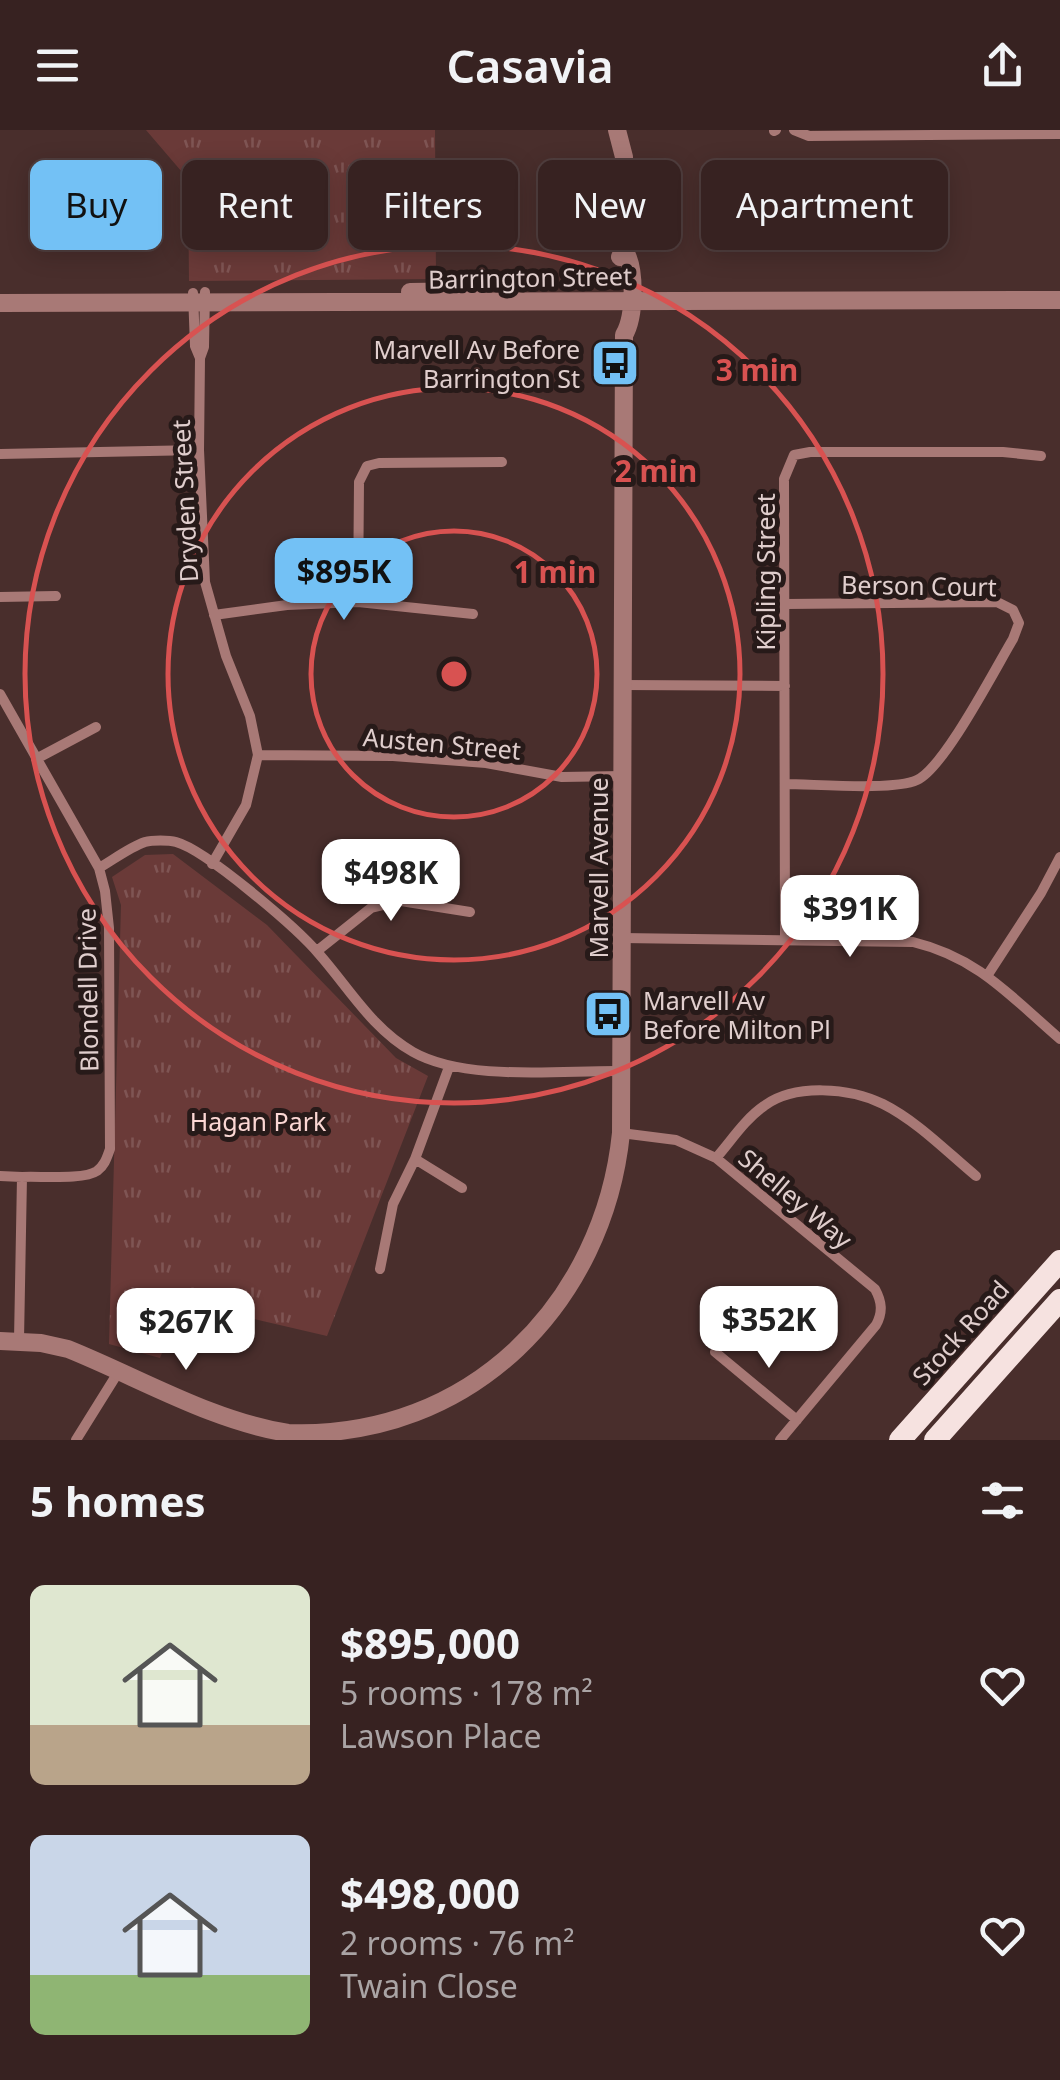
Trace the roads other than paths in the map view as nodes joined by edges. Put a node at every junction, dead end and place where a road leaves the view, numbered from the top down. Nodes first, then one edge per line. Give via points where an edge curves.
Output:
1 (617, 130) edge
2 (794, 130) edge
3 (928, 132) edge
4 (1060, 134) edge
5 (1060, 288) edge
6 (0, 293) edge
7 (625, 296) junction
8 (199, 298) junction
9 (1060, 300) edge
10 (0, 303) edge
11 (199, 450) junction
12 (0, 454) edge
13 (1041, 456) dead end
14 (502, 462) dead end
15 (56, 596) dead end
16 (0, 597) edge
17 (358, 602) junction
18 (786, 604) junction
19 (473, 614) dead end
20 (214, 616) junction
21 (623, 684) junction
22 (785, 686) junction
23 (0, 694) edge
24 (96, 726) dead end
25 (258, 755) junction
26 (36, 758) junction
27 (623, 776) junction
28 (784, 784) junction
29 (1060, 858) edge
30 (212, 864) junction
31 (99, 868) junction
32 (470, 912) dead end
33 (622, 938) junction
34 (786, 938) junction
35 (317, 951) junction
36 (987, 976) junction
37 (1060, 1040) edge
38 (448, 1067) junction
39 (622, 1071) junction
40 (622, 1133) junction
41 (716, 1158) junction
42 (415, 1159) junction
43 (0, 1176) edge
44 (976, 1176) dead end
45 (22, 1177) junction
46 (462, 1188) dead end
47 (1060, 1262) edge
48 (380, 1270) dead end
49 (1060, 1300) edge
50 (10, 1340) edge
51 (715, 1352) dead end
52 (119, 1370) junction
53 (797, 1420) junction
54 (380, 1435) edge
55 (76, 1440) edge
56 (780, 1440) edge
57 (900, 1440) edge
58 (935, 1440) edge

1 - 7 street, Marvell Avenue via 624,156
2 - 3 street via 809,136
3 - 4 street
5 - 7 street, Barrington Street
6 - 8 street, Barrington Street
7 - 8 street, Barrington Street
7 - 9 street, Barrington Street
7 - 21 street, Marvell Avenue via 619,328
8 - 10 street, Barrington Street
8 - 11 street, Dryden Street
11 - 12 street
11 - 20 street, Dryden Street via 202,550
13 - 18 street, Kipling Street via 794,455 784,480
14 - 17 street via 362,463
15 - 16 street
17 - 19 street
17 - 20 street
18 - 22 street, Kipling Street
18 - 28 street, Berson Court via 997,602 1013,610 1019,623 929,773 896,784
20 - 25 street, Dryden Street
21 - 22 street
21 - 27 street, Marvell Avenue
22 - 28 street, Kipling Street
23 - 26 street, Blondell Drive
24 - 26 street
25 - 27 street, Austen Street via 393,756 562,777
25 - 30 street, Dryden Street via 246,805
26 - 31 street, Blondell Drive
27 - 33 street, Marvell Avenue
28 - 34 street, Kipling Street
29 - 36 street
30 - 31 street via 176,842 146,842
30 - 35 street
31 - 45 street, Blondell Drive via 109,928 110,1149 96,1172
32 - 35 street via 401,901 370,908
33 - 34 street
33 - 39 street, Marvell Avenue
34 - 36 street via 914,942 949,952
35 - 38 street via 376,1023 415,1053
36 - 37 street
38 - 39 street
38 - 42 street
39 - 40 street, Marvell Avenue
40 - 41 street, Shelley Way via 676,1140
40 - 54 street, Marvell Avenue via 613,1189 589,1257 556,1314 472,1394
41 - 44 street via 769,1102 798,1092 830,1092 883,1104
41 - 53 street, Shelley Way via 880,1297 876,1325
42 - 46 street
42 - 48 street via 393,1204
43 - 45 street
45 - 50 street
47 - 57 highway, Stock Road
49 - 58 highway
50 - 52 street, Marvell Avenue via 68,1349
51 - 53 street
52 - 54 street, Marvell Avenue via 273,1430
52 - 55 street
53 - 56 street, Shelley Way

